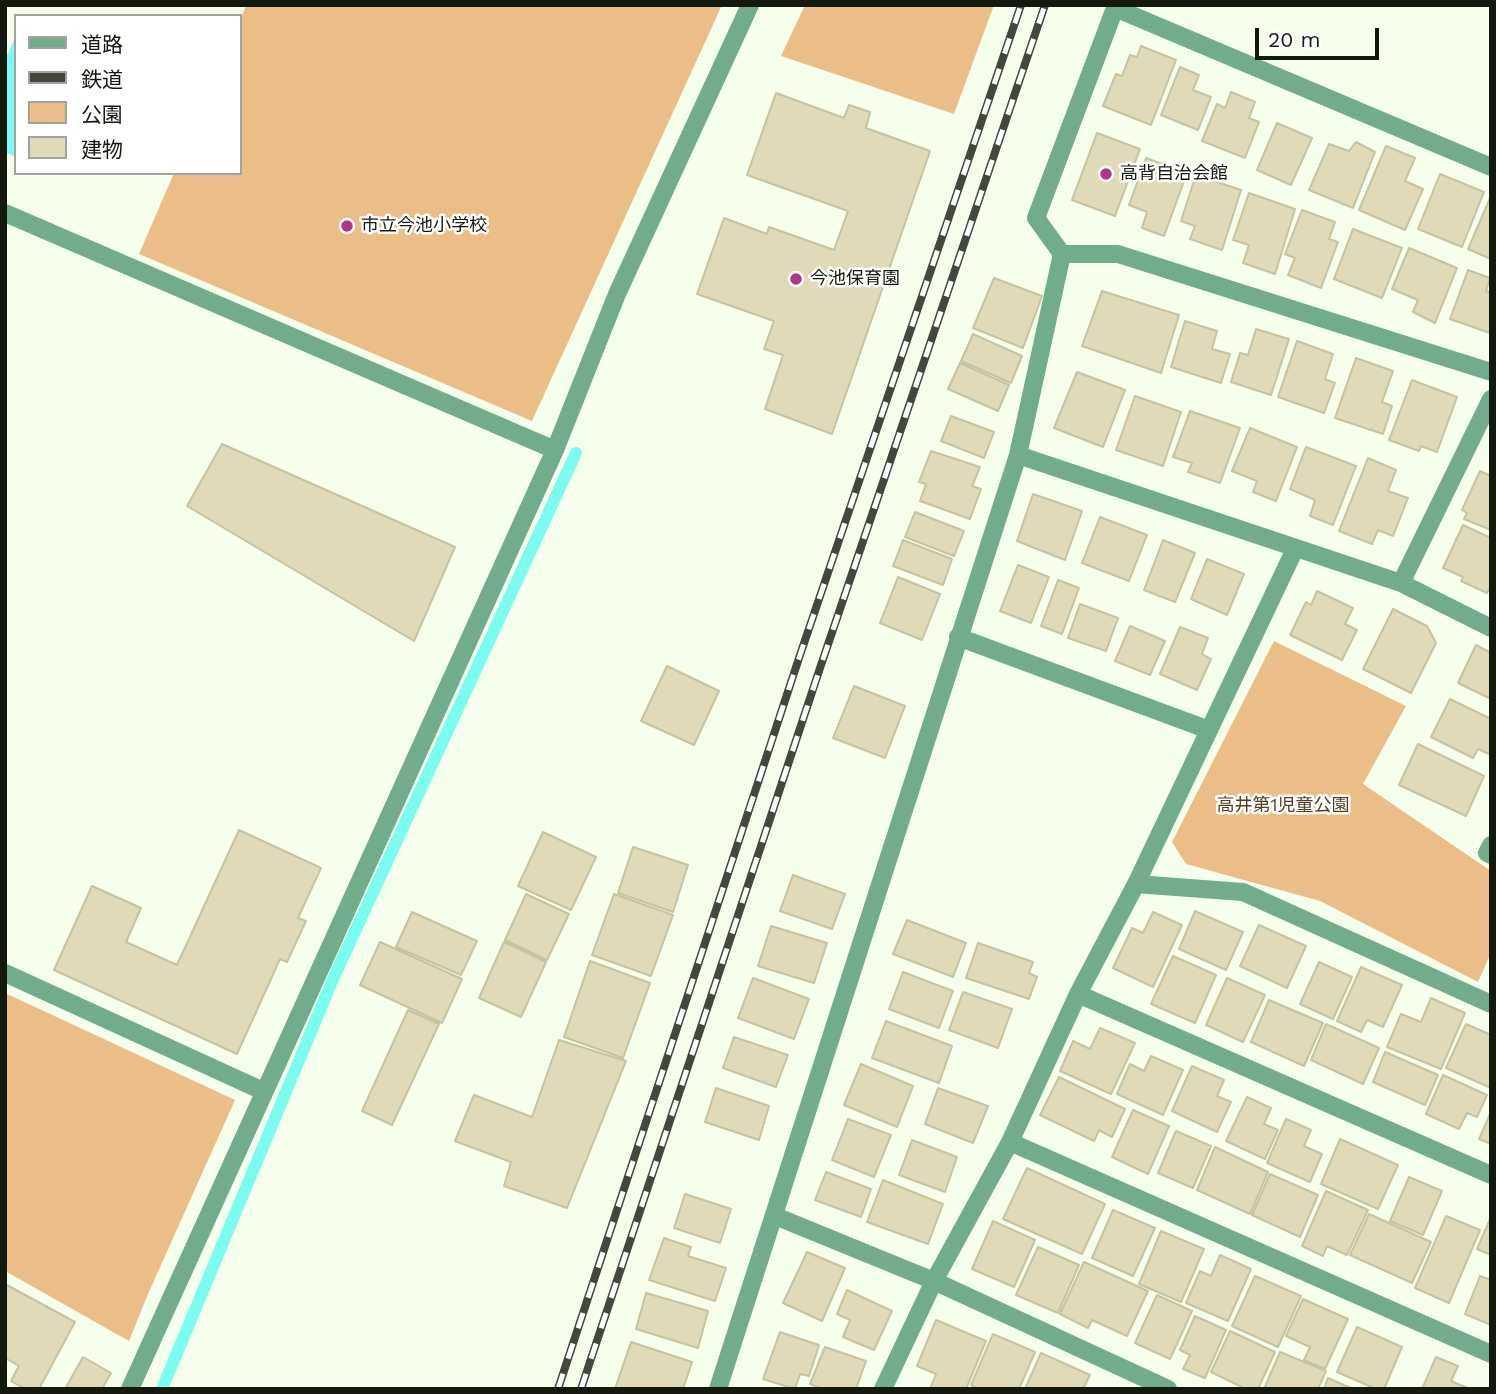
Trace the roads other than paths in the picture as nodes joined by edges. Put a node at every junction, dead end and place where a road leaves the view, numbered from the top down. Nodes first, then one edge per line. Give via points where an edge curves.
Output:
1 (750, 5) edge
2 (1491, 167) edge
3 (5, 213) edge
4 (1062, 254) junction
5 (1491, 372) edge
6 (1491, 399) edge
7 (555, 450) junction
8 (1018, 455) junction
9 (1295, 549) junction
10 (1401, 583) junction
11 (1491, 628) edge
12 (958, 637) junction
13 (1209, 730) junction
14 (1491, 845) edge
15 (1491, 855) edge
16 (1136, 884) junction
17 (5, 974) edge
18 (1078, 994) junction
19 (1491, 1004) edge
20 (263, 1091) junction
21 (1010, 1142) junction
22 (1491, 1175) edge
23 (775, 1216) junction
24 (934, 1281) junction
25 (1491, 1354) edge
26 (130, 1389) edge
27 (718, 1389) edge
28 (884, 1389) edge
29 (1168, 1389) edge

1 - 7 street via 617,294
2 - 4 street via 1115,8 1036,218
3 - 7 street
4 - 5 street via 1118,254
4 - 8 street
6 - 10 street
7 - 20 street
8 - 9 street
8 - 12 street
9 - 10 street
9 - 13 street
10 - 11 street
12 - 13 street
12 - 23 street
13 - 16 street
14 - 15 street via 1487,853
16 - 18 street
16 - 19 street via 1243,892
17 - 20 street
18 - 21 street
18 - 22 street
20 - 26 street
21 - 24 street
21 - 25 street
23 - 24 street
23 - 27 street
24 - 28 street
24 - 29 street

